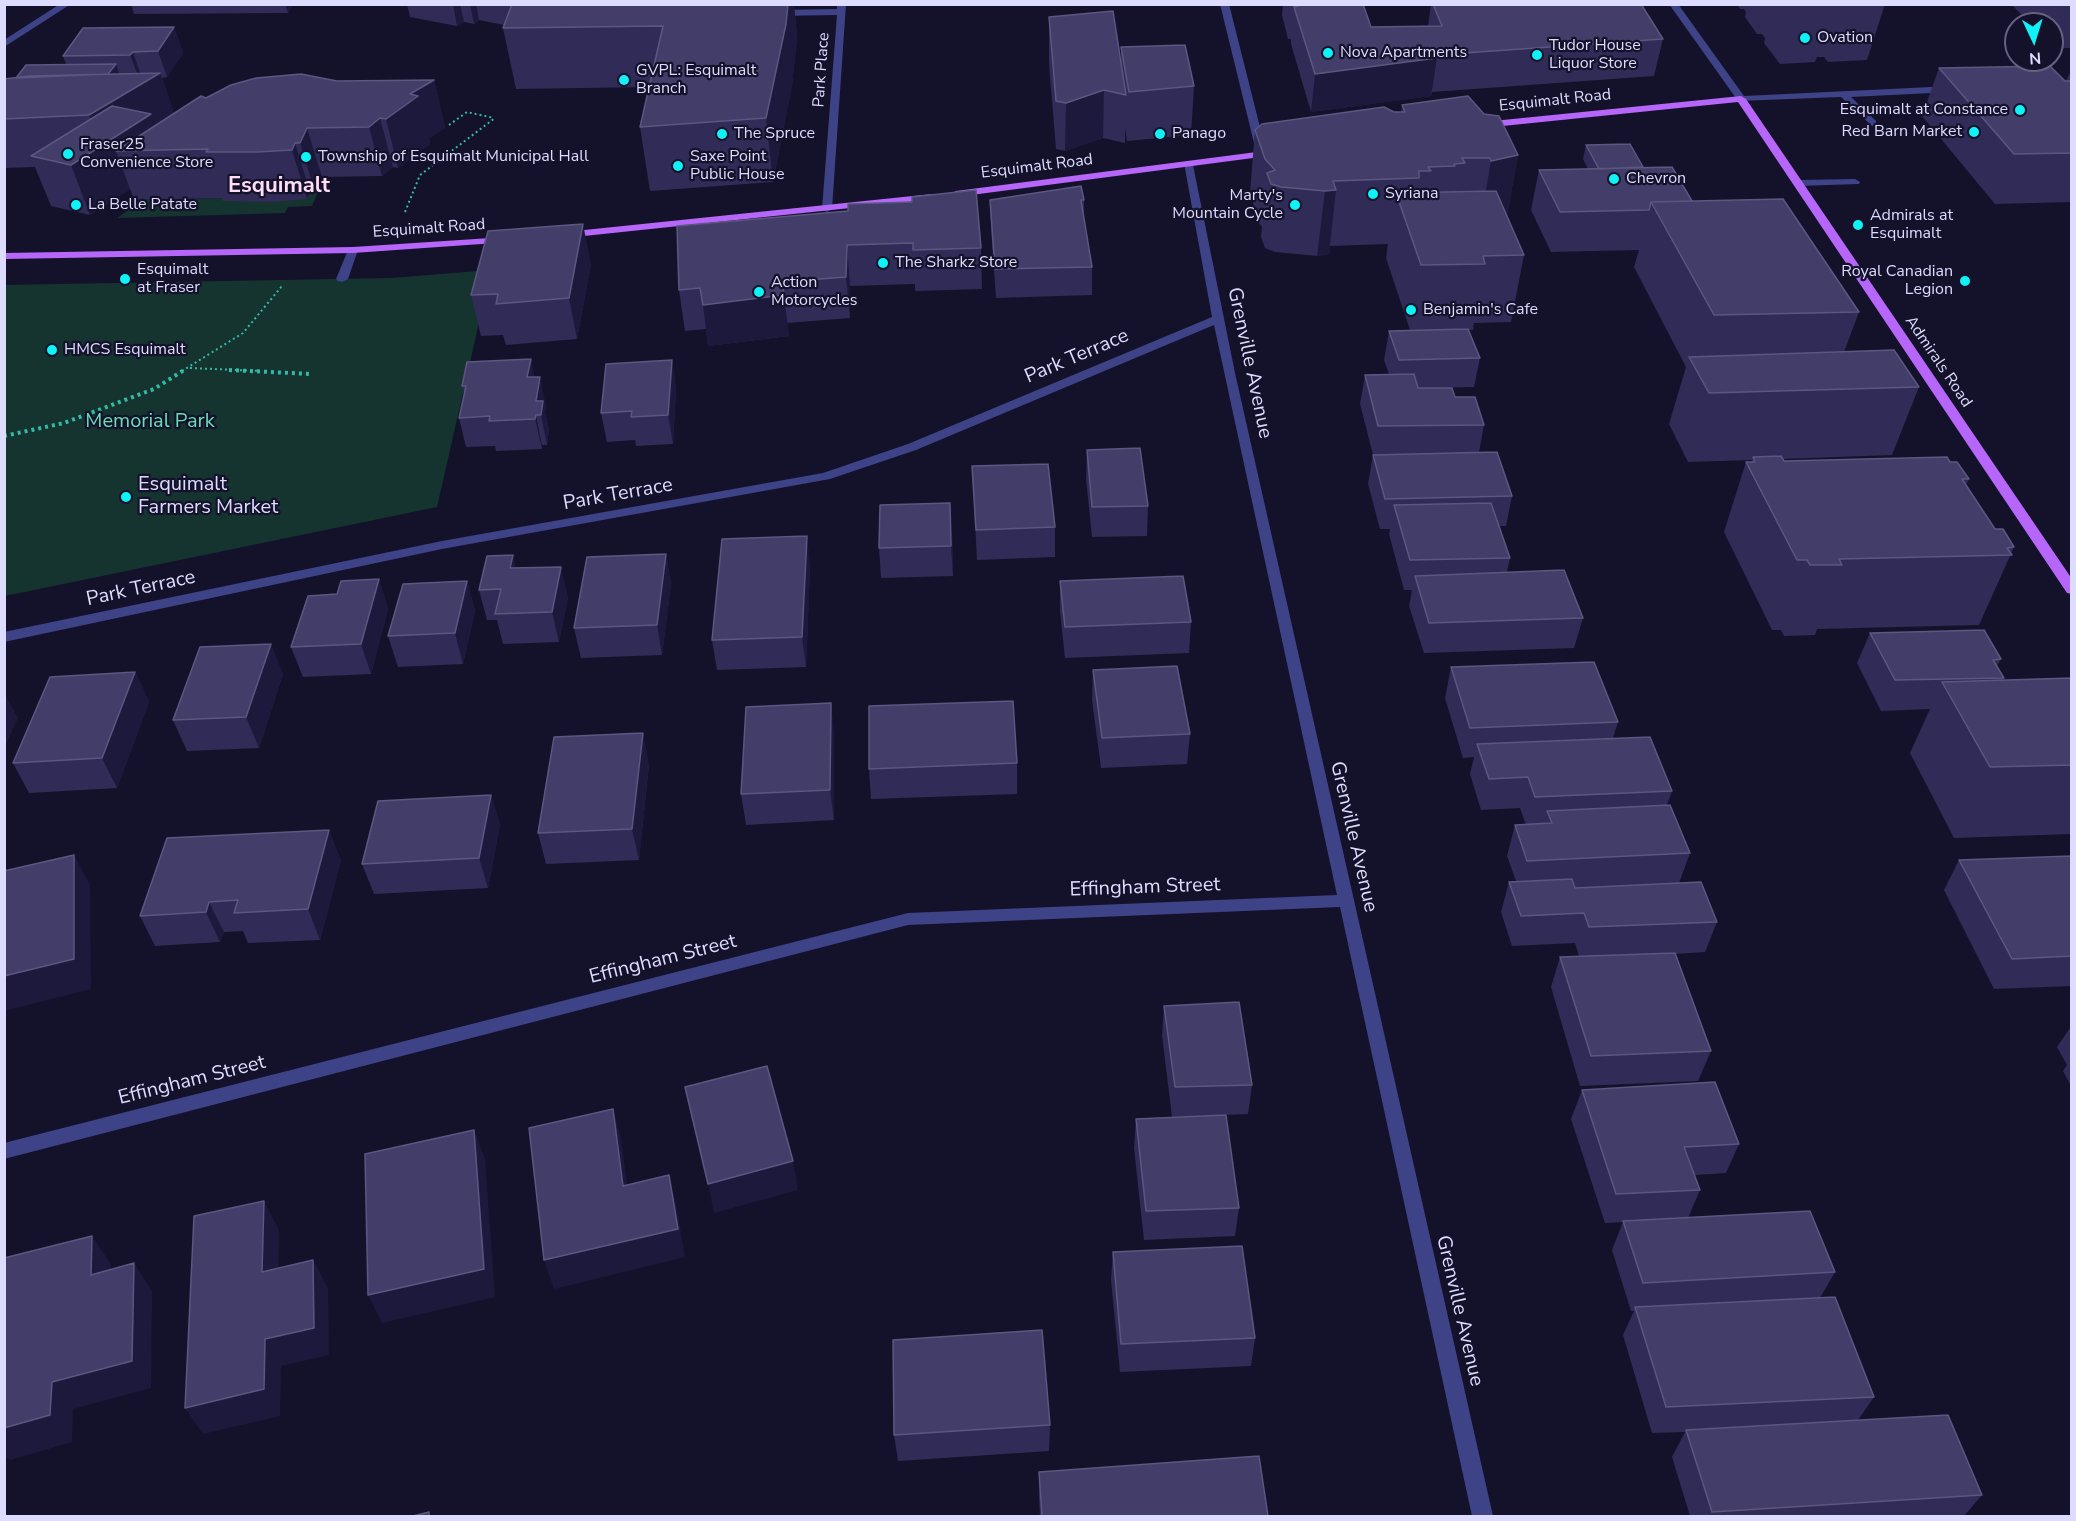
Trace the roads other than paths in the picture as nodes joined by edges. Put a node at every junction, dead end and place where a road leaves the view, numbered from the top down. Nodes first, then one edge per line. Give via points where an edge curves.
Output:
1 (67, 4) edge
2 (1224, 4) edge
3 (1673, 4) edge
4 (842, 8) edge
5 (760, 13) edge
6 (4, 44) edge
7 (1969, 88) edge
8 (1844, 94) junction
9 (1741, 99) junction
10 (1872, 123) dead end
11 (1474, 126) edge
12 (1286, 151) edge
13 (1262, 155) junction
14 (1188, 165) junction
15 (1855, 182) dead end
16 (1798, 183) junction
17 (827, 209) junction
18 (555, 236) edge
19 (522, 239) edge
20 (353, 250) junction
21 (4, 256) edge
22 (342, 279) dead end
23 (1217, 319) junction
24 (2072, 590) edge
25 (4, 638) edge
26 (1346, 901) junction
27 (4, 1151) edge
28 (1483, 1516) edge

1 - 6 street
2 - 13 street
3 - 9 street, Admirals Road
4 - 5 street
4 - 17 street, Park Place
7 - 8 street, Esquimalt Road
8 - 9 street, Esquimalt Road
8 - 10 street
9 - 11 main road, Esquimalt Road
9 - 16 main road, Admirals Road
12 - 13 main road, Esquimalt Road
13 - 14 main road, Esquimalt Road
14 - 17 main road, Esquimalt Road
14 - 23 street, Grenville Avenue
15 - 16 street
16 - 24 main road, Admirals Road
17 - 18 main road, Esquimalt Road
19 - 20 main road, Esquimalt Road
20 - 21 main road, Esquimalt Road
20 - 22 street
23 - 25 street, Park Terrace via 912,447 825,476 442,545
23 - 26 street, Grenville Avenue
26 - 27 street, Effingham Street via 908,919
26 - 28 street, Grenville Avenue

